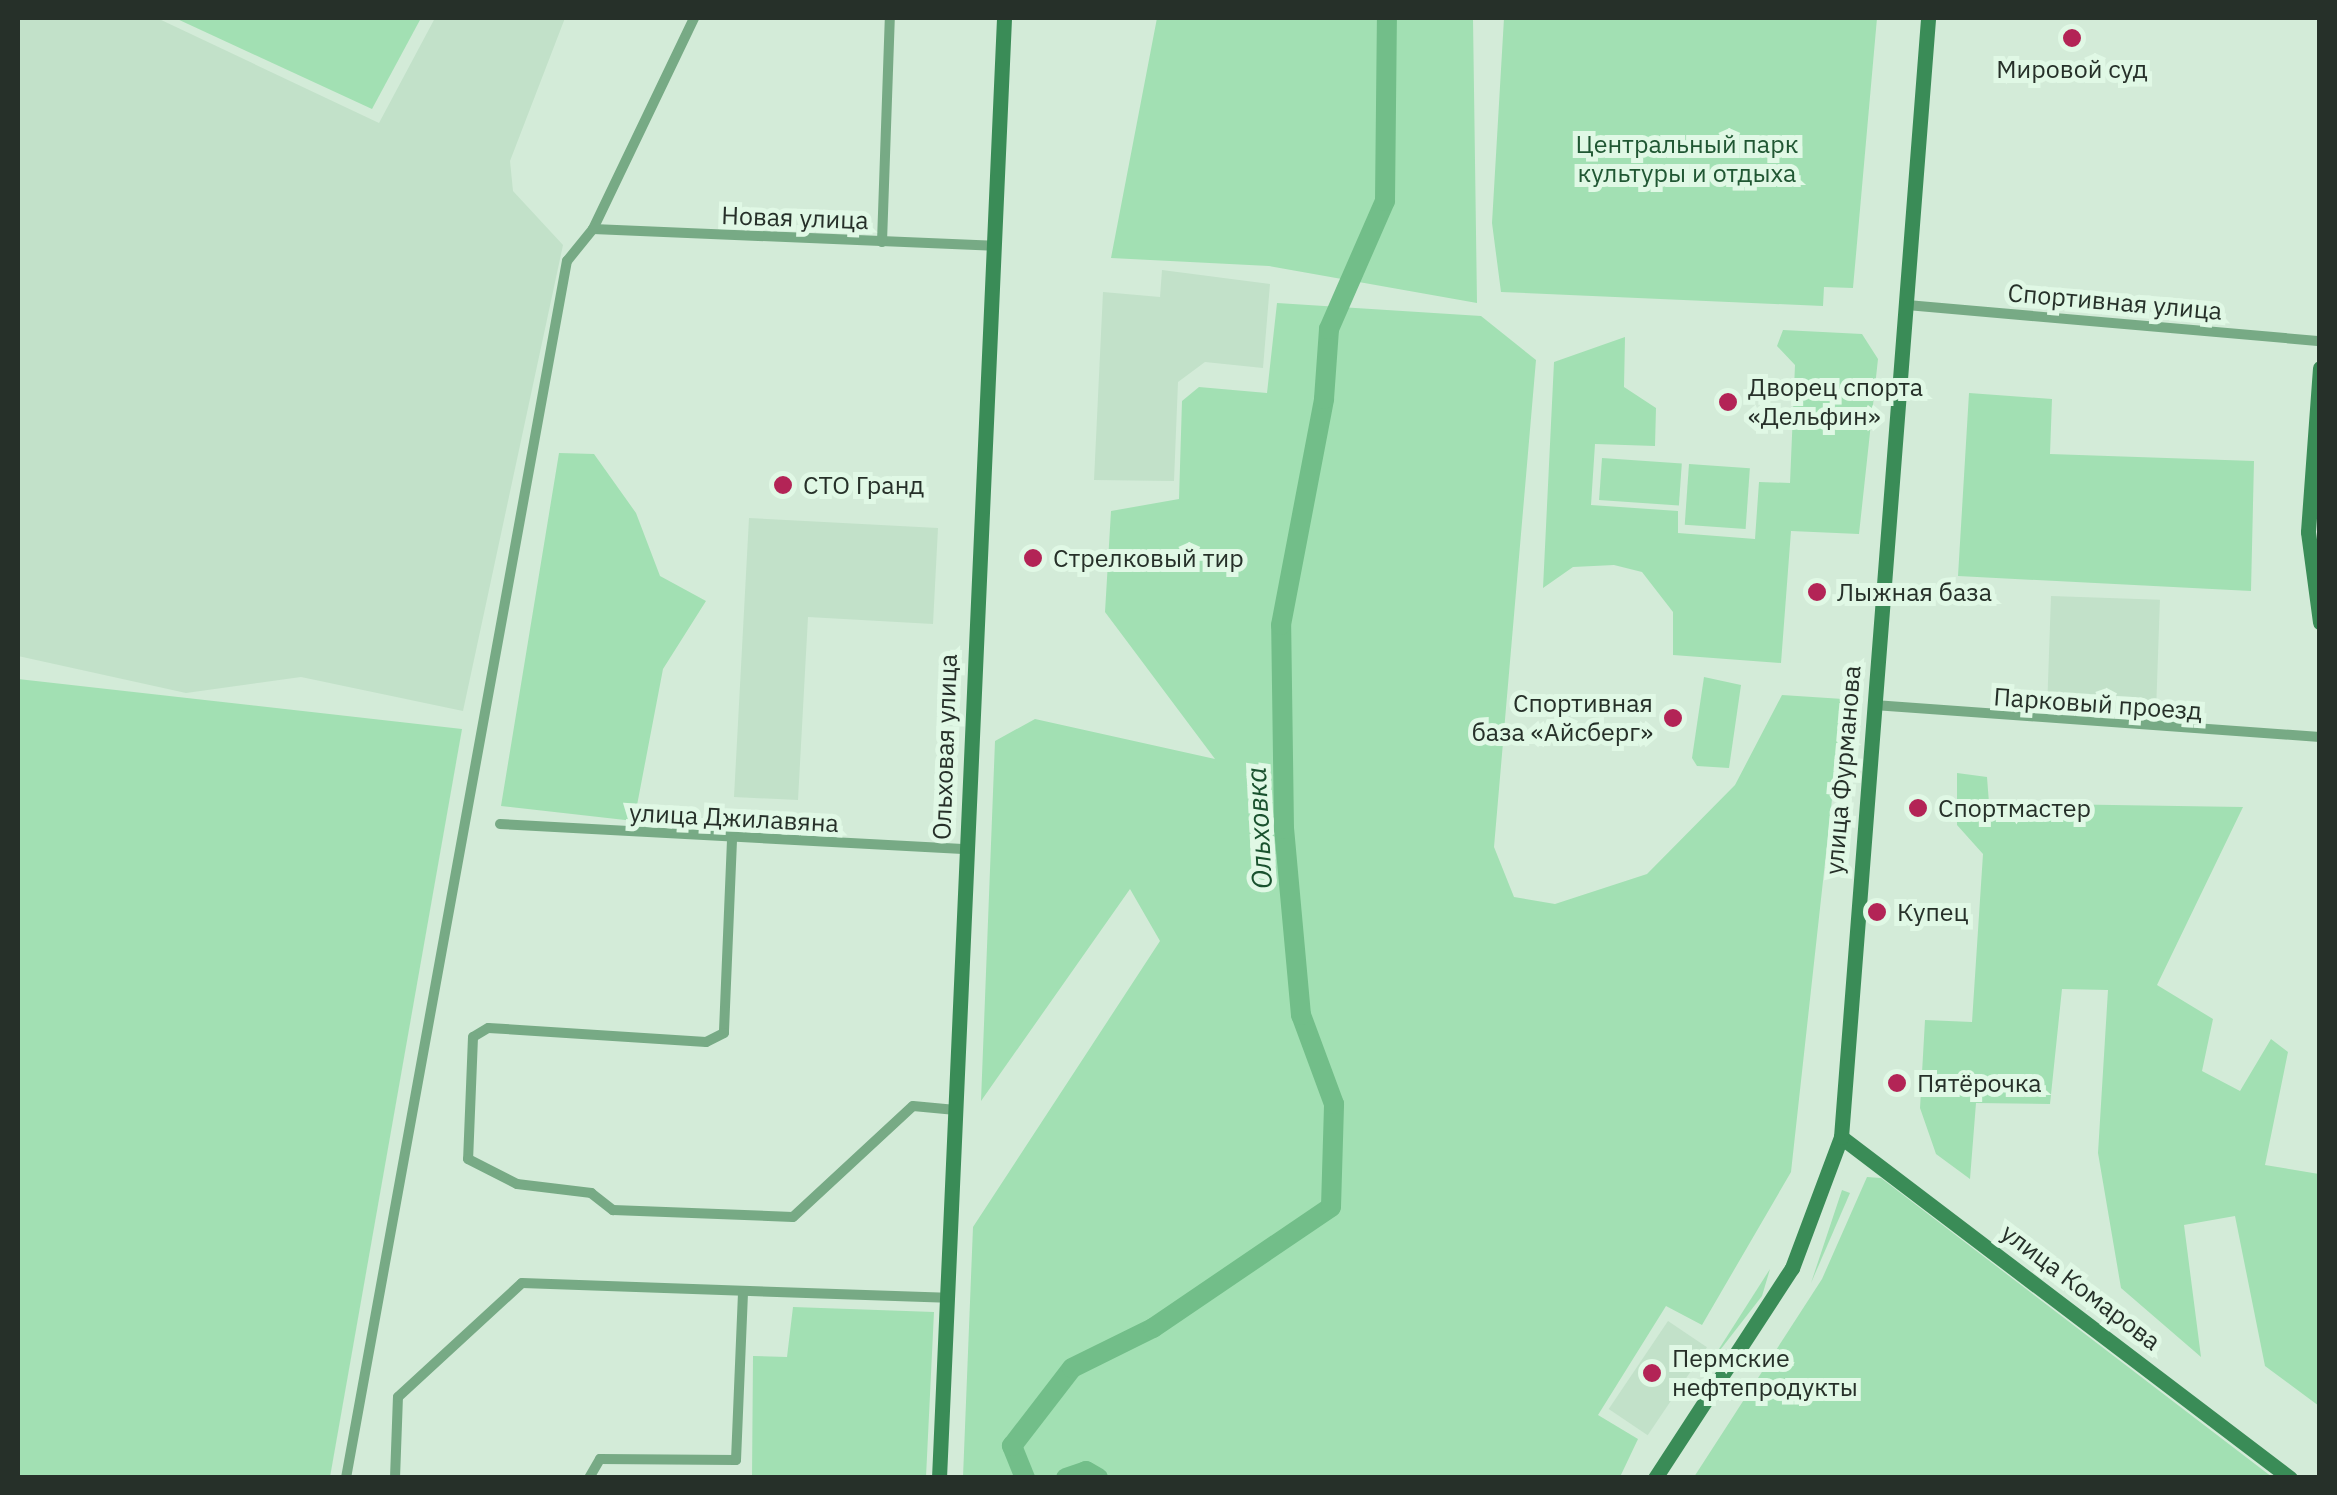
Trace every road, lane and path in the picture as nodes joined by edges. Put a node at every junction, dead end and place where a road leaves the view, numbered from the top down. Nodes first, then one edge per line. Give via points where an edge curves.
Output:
1 (694, 18) edge
2 (890, 18) edge
3 (1004, 18) edge
4 (1928, 18) edge
5 (593, 230) junction
6 (882, 242) junction
7 (994, 246) junction
8 (1907, 305) junction
9 (2320, 342) edge
10 (2320, 368) edge
11 (2320, 622) edge
12 (1874, 705) junction
13 (2320, 737) edge
14 (500, 824) dead end
15 (732, 840) junction
16 (966, 849) junction
17 (956, 1110) junction
18 (1841, 1137) junction
19 (743, 1290) junction
20 (947, 1298) junction
21 (346, 1478) edge
22 (395, 1478) edge
23 (588, 1478) edge
24 (938, 1478) edge
25 (1655, 1478) edge
26 (2290, 1478) edge

1 - 5 street
2 - 6 street
3 - 7 main road, Ольховая улица
4 - 8 main road, улица Фурманова
5 - 6 street, Новая улица
5 - 21 street via 567,261
6 - 7 street, Новая улица
7 - 16 main road, Ольховая улица
8 - 9 street, Спортивная улица
8 - 12 main road, улица Фурманова
10 - 11 main road via 2308,532
12 - 13 street, Парковый проезд
12 - 18 main road, улица Фурманова
14 - 15 street, улица Джилавяна
15 - 16 street, улица Джилавяна
15 - 17 street via 724,1033 706,1042 488,1028 473,1037 468,1160 517,1184 591,1193 613,1210 794,1217 913,1106
16 - 17 main road, Ольховая улица
17 - 20 main road, Ольховая улица
18 - 25 main road, улица Фурманова via 1792,1268
18 - 26 main road, улица Комарова
19 - 20 street
19 - 22 street via 522,1283 398,1398
19 - 23 street via 736,1460 600,1459
20 - 24 main road, Ольховая улица

